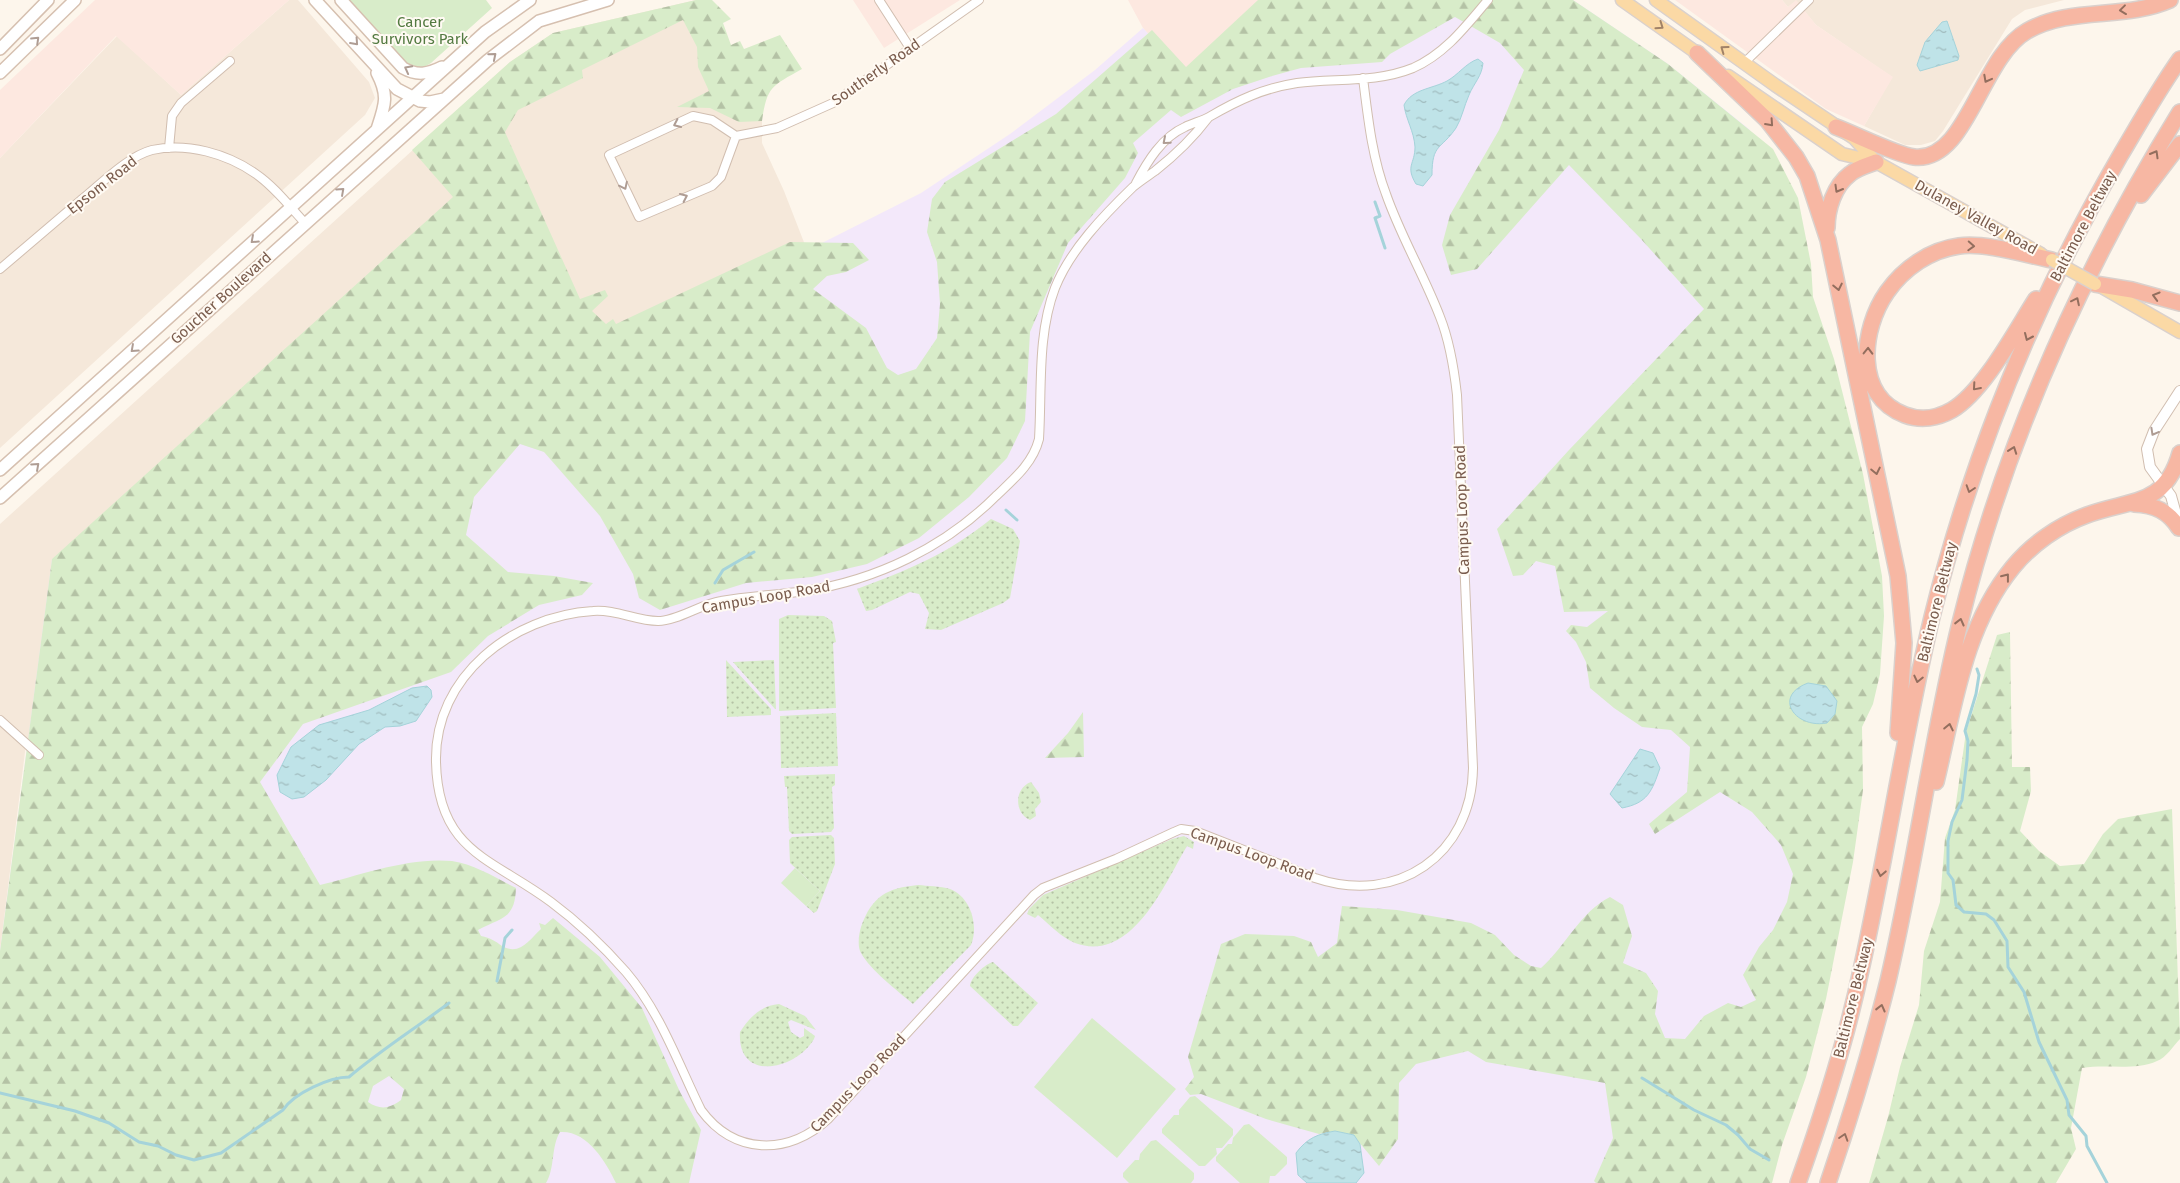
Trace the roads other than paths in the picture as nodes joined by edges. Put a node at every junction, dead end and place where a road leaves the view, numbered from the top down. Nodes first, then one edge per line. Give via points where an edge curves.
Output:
1 (48, 0) edge
2 (75, 0) edge
3 (315, 0) edge
4 (342, 0) edge
5 (530, 0) edge
6 (608, 0) edge
7 (880, 0) edge
8 (979, 0) edge
9 (1488, 0) edge
10 (1622, 0) edge
11 (1656, 0) edge
12 (1809, 0) edge
13 (2170, 0) edge
14 (910, 48) junction
15 (0, 49) edge
16 (1697, 53) junction
17 (370, 58) junction
18 (2180, 59) edge
19 (230, 61) dead end
20 (453, 62) junction
21 (1744, 64) junction
22 (0, 73) edge
23 (1363, 78) junction
24 (412, 98) junction
25 (444, 99) junction
26 (2180, 112) edge
27 (1208, 118) junction
28 (1836, 127) junction
29 (376, 130) junction
30 (736, 136) junction
31 (2180, 144) edge
32 (169, 148) junction
33 (1876, 162) junction
34 (1135, 185) junction
35 (290, 208) junction
36 (305, 223) junction
37 (1828, 240) junction
38 (2071, 245) junction
39 (2016, 247) junction
40 (2096, 257) junction
41 (2052, 260) joint
42 (0, 269) edge
43 (2095, 284) joint
44 (2128, 295) junction
45 (2180, 302) edge
46 (2180, 332) edge
47 (2180, 391) edge
48 (2180, 452) edge
49 (0, 470) edge
50 (2164, 486) junction
51 (0, 498) edge
52 (2134, 504) junction
53 (2180, 530) edge
54 (0, 720) edge
55 (38, 755) dead end
56 (1886, 844) junction
57 (1888, 979) junction
58 (1798, 1183) edge
59 (1828, 1183) edge

1 - 15 main road
22 -> 2 main road
3 -> 17 main road
20 -> 4 main road via 426,74 411,73
5 - 20 main road, Goucher Boulevard via 500,20
25 -> 6 main road, Goucher Boulevard via 539,21
7 - 14 street
8 - 14 street, Southerly Road
9 - 23 street, Campus Loop Road via 1462,31 1429,59 1394,73
10 -> 16 main road, Dulaney Valley Road
21 -> 11 main road, Dulaney Valley Road
12 - 21 street
13 -> 28 highway via 2148,7 2055,19 2026,32 2004,49 1958,133 1934,155 1912,157
14 - 30 street, Southerly Road via 833,103 798,120
16 - 33 main road, Dulaney Valley Road via 1842,154
16 -> 37 highway via 1767,120 1796,157 1807,176
17 - 24 main road via 397,89
17 - 29 main road via 386,92
18 - 38 highway, Baltimore Beltway via 2137,127
19 - 32 street via 182,103 172,116
20 - 24 main road, Goucher Boulevard
21 - 28 main road, Dulaney Valley Road
23 - 27 street, Campus Loop Road via 1258,91
23 - 34 street, Campus Loop Road via 1378,170 1404,238 1441,319 1454,363 1473,768 1470,804 1456,834 1436,856 1413,873 1372,886 1334,884 1195,831 1181,829 1043,888 818,1129 784,1144 759,1145 739,1141 720,1131 701,1110 662,1028 626,972 551,901 483,859 460,839 444,808 436,775 437,738 446,710 459,685 483,656 532,623 601,610 660,621 718,602 834,585 905,561 960,527 1016,476 1035,453 1039,439 1044,334 1056,287 1068,264 1092,232
24 - 25 main road via 430,102
24 - 29 main road, Goucher Boulevard
36 -> 25 main road, Goucher Boulevard
40 -> 26 highway, Baltimore Beltway
27 - 34 street, Campus Loop Road via 1196,134
27 -> 34 street, Campus Loop Road via 1183,127 1159,148 1148,160
28 - 33 main road, Dulaney Valley Road via 1854,138
29 - 35 main road, Goucher Boulevard
30 -> 30 street via 712,120 693,116 608,155 639,217 712,186 721,177
31 - 40 highway
32 - 35 street, Epsom Road via 209,152 238,164 257,175
32 - 42 street, Epsom Road via 151,150 135,157
33 -> 37 highway via 1851,173 1835,192 1827,219
33 - 39 main road, Dulaney Valley Road
35 - 36 street, Epsom Road
35 -> 49 main road, Goucher Boulevard
51 -> 36 main road, Goucher Boulevard
37 -> 56 highway via 1893,548 1902,611 1903,682
38 -> 39 highway via 1996,362 1964,400 1932,418 1911,418 1890,407 1874,389 1867,358 1873,320 1888,291 1911,267 1942,250 1973,245
38 -> 56 highway, Baltimore Beltway via 2003,397 1951,545 1915,690
39 - 41 highway
57 -> 40 highway, Baltimore Beltway via 1944,694 1978,560 2026,416
41 - 43 main road, Dulaney Valley Road, bridge
43 - 44 highway
45 -> 44 highway
44 - 46 main road
47 -> 50 street via 2154,431 2148,449 2150,467
48 - 50 highway via 2172,476
50 - 52 highway
50 - 53 street via 2171,496
52 - 53 highway via 2166,512
57 -> 52 highway via 1962,668 1999,585 2014,566 2049,535 2087,515
54 - 55 street
56 -> 58 highway, Baltimore Beltway via 1859,981 1830,1088
59 -> 57 highway, Baltimore Beltway via 1863,1077

